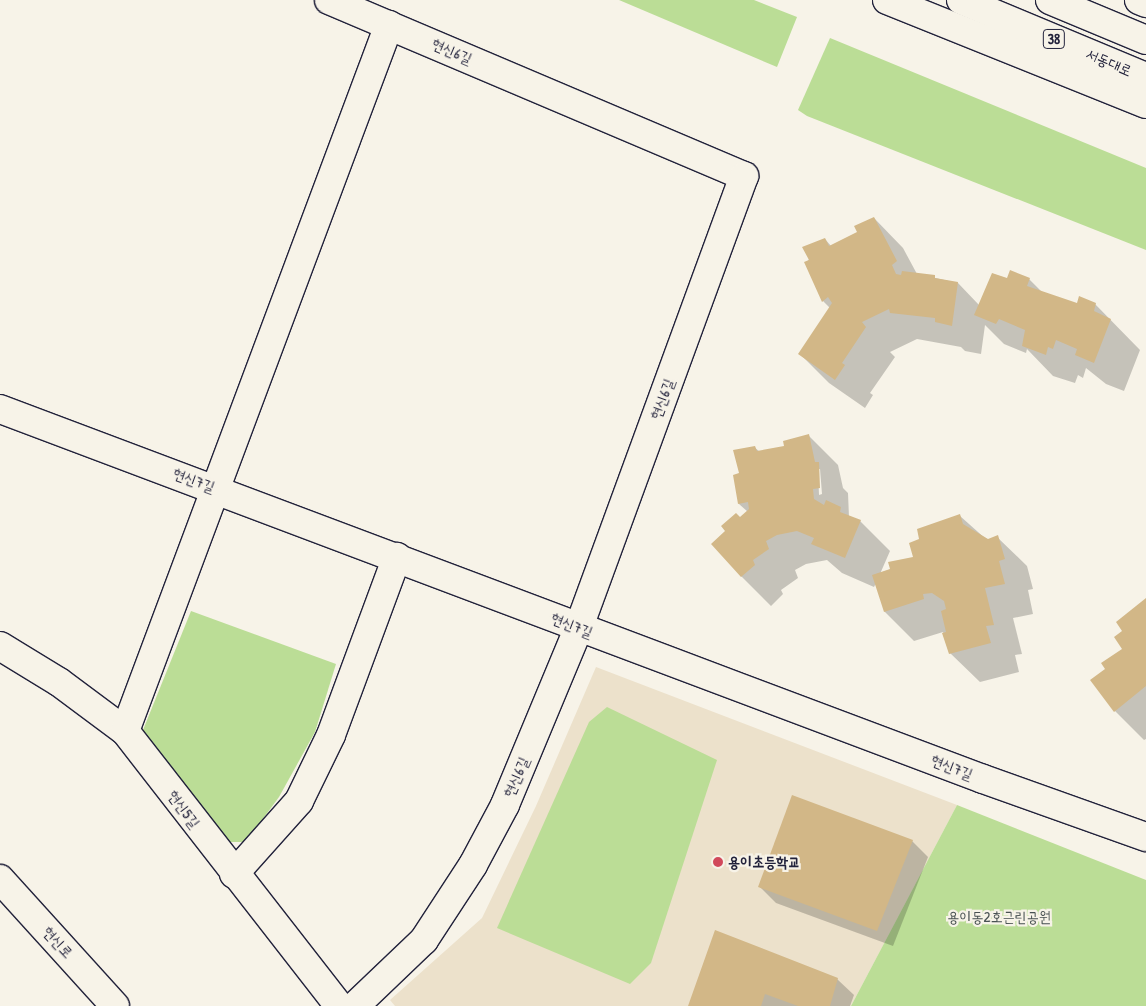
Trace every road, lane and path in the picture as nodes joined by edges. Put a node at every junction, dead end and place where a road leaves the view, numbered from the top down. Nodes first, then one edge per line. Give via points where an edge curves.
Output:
1 (329, 0) edge
2 (887, 0) edge
3 (961, 0) edge
4 (1050, 0) edge
5 (1139, 0) edge
6 (1146, 3) edge
7 (390, 25) junction
8 (1146, 40) edge
9 (1146, 77) edge
10 (1146, 104) edge
11 (0, 409) edge
12 (218, 489) junction
13 (397, 557) junction
14 (578, 628) junction
15 (0, 646) edge
16 (125, 731) junction
17 (1146, 837) edge
18 (234, 874) junction
19 (0, 879) edge
20 (116, 1006) edge
21 (338, 1006) edge
22 (355, 1006) edge

1 - 7 street, 현신6길
2 - 10 street
3 - 9 street, 서동대로 / 38
4 - 8 street, 38
5 - 6 street
7 - 12 street
7 - 14 street, 현신6길 via 744,176
11 - 12 street, 현신7길
12 - 13 street, 현신7길
12 - 16 street
13 - 14 street, 현신7길
13 - 18 street via 331,735 299,801
14 - 17 street, 현신7길
14 - 22 street, 현신6길 via 505,805 473,865 424,940
15 - 16 street, 현신5길 via 60,682
16 - 18 street, 현신5길
18 - 21 street, 현신5길
19 - 20 street, 현신로

